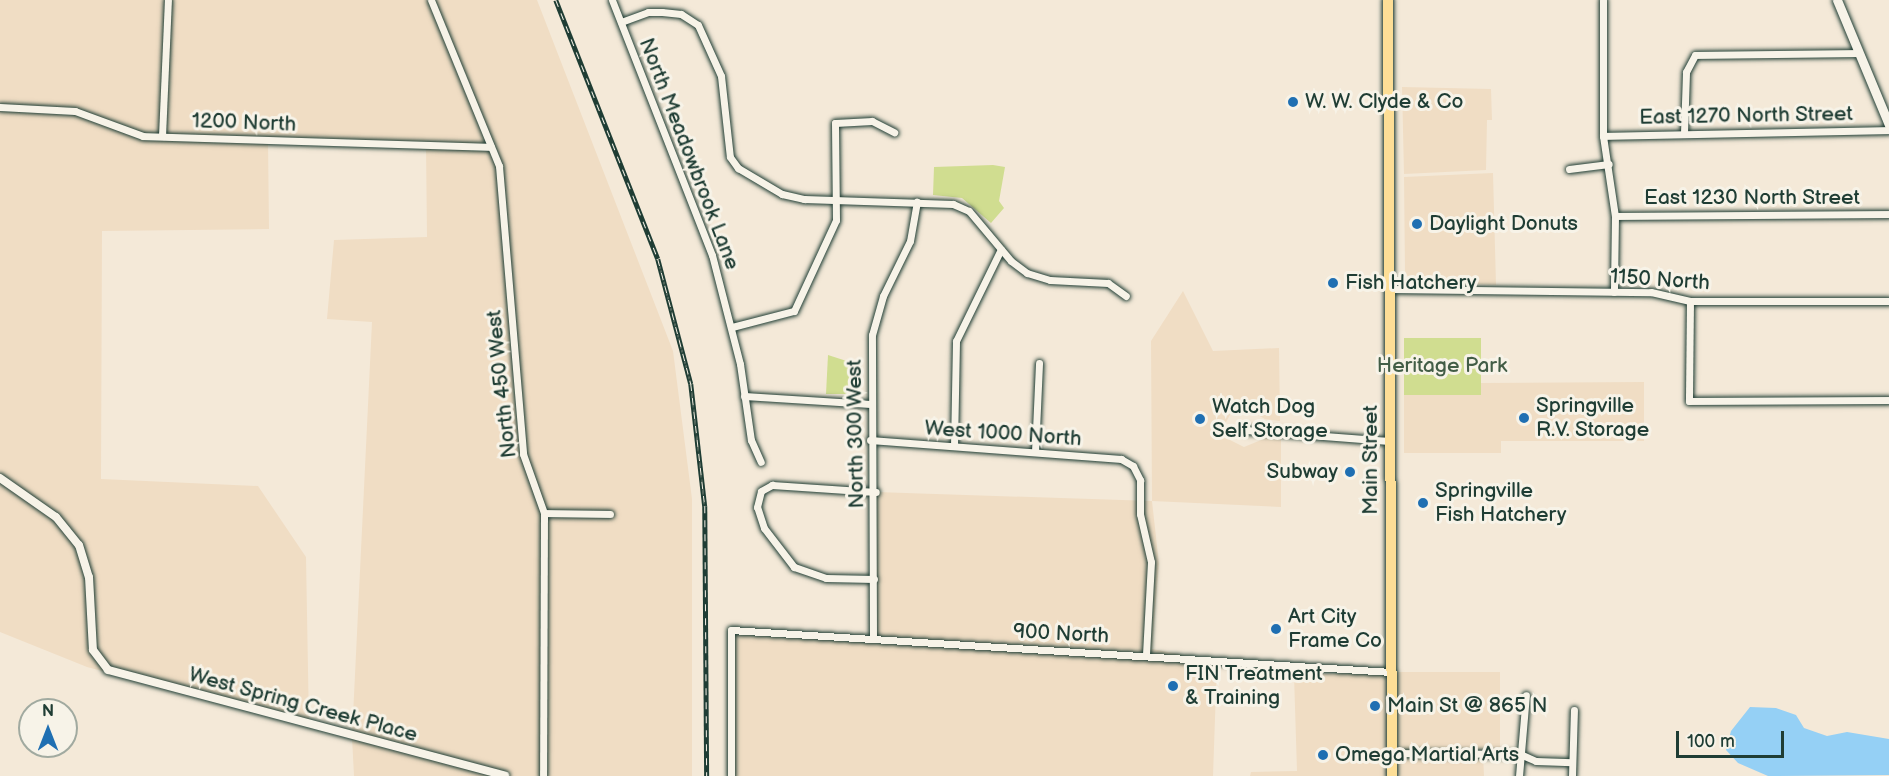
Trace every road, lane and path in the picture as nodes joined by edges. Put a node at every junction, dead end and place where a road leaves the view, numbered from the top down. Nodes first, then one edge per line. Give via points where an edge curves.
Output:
1 (168, 0) edge
2 (431, 0) edge
3 (612, 0) edge
4 (1388, 0) edge
5 (1603, 0) edge
6 (1837, 0) edge
7 (621, 22) junction
8 (1858, 53) junction
9 (0, 107) edge
10 (1889, 125) edge
11 (1889, 130) edge
12 (894, 132) dead end
13 (1684, 133) junction
14 (162, 136) junction
15 (1603, 136) junction
16 (491, 147) junction
17 (1609, 164) junction
18 (1569, 169) dead end
19 (838, 198) junction
20 (917, 202) junction
21 (1889, 214) edge
22 (1615, 216) junction
23 (1001, 249) junction
24 (1392, 289) junction
25 (1614, 292) junction
26 (1126, 297) dead end
27 (1690, 301) junction
28 (1889, 301) edge
29 (732, 327) junction
30 (1039, 363) dead end
31 (744, 396) junction
32 (1889, 400) edge
33 (871, 404) junction
34 (1246, 430) dead end
35 (870, 440) junction
36 (1390, 441) junction
37 (954, 446) junction
38 (1035, 452) junction
39 (761, 462) dead end
40 (0, 478) edge
41 (876, 492) junction
42 (544, 513) junction
43 (610, 514) dead end
44 (874, 579) junction
45 (873, 637) junction
46 (1146, 654) junction
47 (1391, 672) junction
48 (1526, 695) dead end
49 (1574, 710) dead end
50 (1392, 753) junction
51 (1520, 754) junction
52 (1572, 762) junction
53 (505, 776) edge
54 (543, 776) edge
55 (731, 776) edge
56 (1392, 776) edge
57 (1519, 776) edge
58 (1572, 776) edge

1 - 14 street
2 - 16 street, North 450 West
3 - 7 street, North Meadowbrook Lane
4 - 24 main road, Main Street
5 - 15 street
6 - 8 main road
7 - 19 street via 648,12 689,18 705,35 721,76 727,146 733,164 782,194 804,199
7 - 29 street, North Meadowbrook Lane via 707,240
8 - 10 main road
8 - 13 street via 1702,52 1689,60
9 - 14 street, 1200 North via 75,111 143,136
11 - 13 street, East 1270 North Street
12 - 19 street via 872,121 835,123
13 - 15 street, East 1270 North Street
14 - 16 street, 1200 North
15 - 17 street
16 - 42 street, North 450 West via 499,166 523,454
17 - 18 street
17 - 22 street
19 - 20 street
19 - 29 street via 836,220 794,311
20 - 23 street via 953,204 969,211
20 - 33 street, North 300 West via 910,241 875,318 870,360
21 - 22 street, East 1230 North Street
22 - 25 street
23 - 26 street via 1027,273 1050,280 1108,283
23 - 37 street via 956,341
24 - 25 street, 1150 North
24 - 36 main road, Main Street
25 - 27 street, 1150 North via 1651,292
27 - 28 street, 1150 North
27 - 32 street via 1689,401
29 - 31 street, North Meadowbrook Lane
30 - 38 street
31 - 33 street
31 - 39 street, North Meadowbrook Lane via 752,440
33 - 35 street, North 300 West
34 - 36 street
35 - 37 street, West 1000 North
35 - 41 street, North 300 West
36 - 47 main road, Main Street
37 - 38 street, West 1000 North
38 - 46 street, West 1000 North via 1121,459 1133,466 1140,480 1140,514 1151,562
40 - 53 street, West Spring Creek Place via 56,517 79,544 89,577 91,641 97,659 116,675
41 - 44 street, North 300 West
41 - 44 street via 772,485 764,488 758,501 759,518 782,557 815,576
42 - 43 street
42 - 54 street, North 450 West
44 - 45 street, North 300 West
45 - 46 street, 900 North
45 - 55 street, 900 North via 731,630
46 - 47 street, 900 North
47 - 50 main road, Main Street
48 - 51 street
49 - 52 street
50 - 51 street
50 - 56 main road, Main Street
51 - 52 street via 1536,761
51 - 57 street
52 - 58 street

